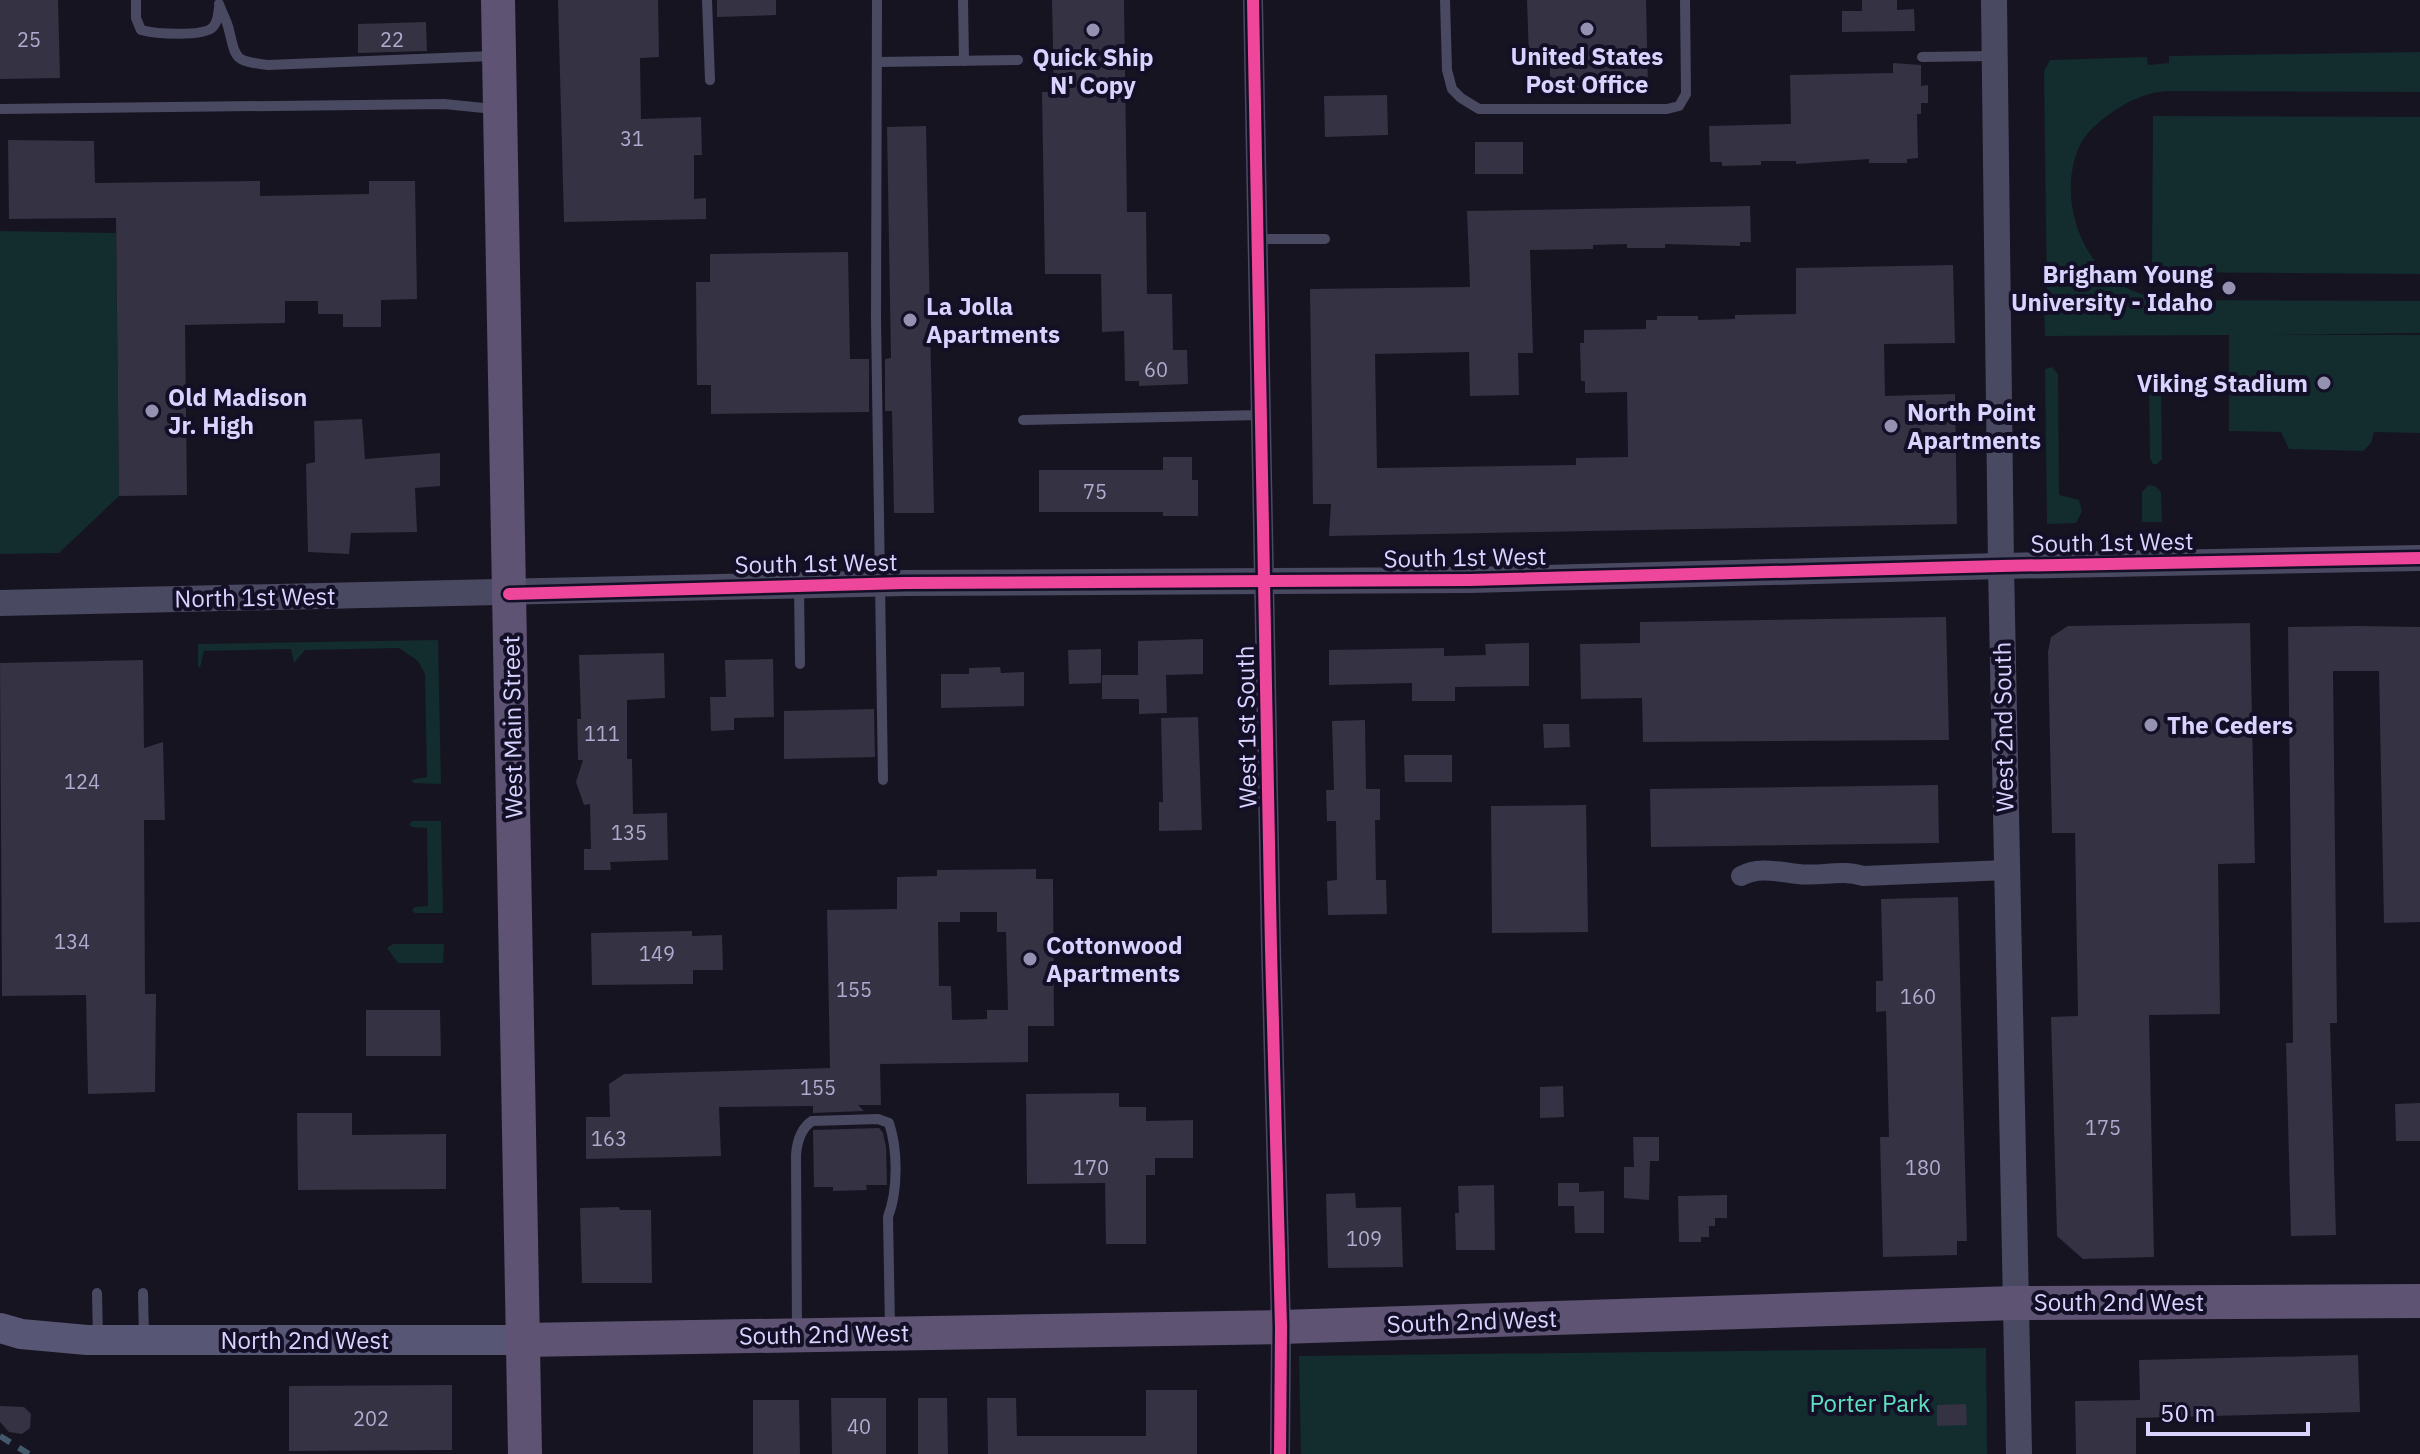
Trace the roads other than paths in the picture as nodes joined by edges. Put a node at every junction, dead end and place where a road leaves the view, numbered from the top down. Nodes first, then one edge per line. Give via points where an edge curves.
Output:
1 (136, 0) edge
2 (498, 0) edge
3 (707, 0) edge
4 (877, 0) edge
5 (963, 0) edge
6 (1253, 0) edge
7 (1445, 0) edge
8 (1685, 0) edge
9 (1994, 0) edge
10 (220, 2) edge
11 (499, 56) junction
12 (1994, 56) junction
13 (1922, 57) dead end
14 (1018, 60) dead end
15 (964, 61) junction
16 (877, 62) junction
17 (710, 80) dead end
18 (0, 109) edge
19 (500, 110) junction
20 (1258, 239) junction
21 (1325, 239) dead end
22 (1262, 415) junction
23 (1023, 420) dead end
24 (2420, 558) edge
25 (2001, 566) junction
26 (1266, 579) junction
27 (880, 584) junction
28 (799, 586) junction
29 (509, 594) junction
30 (0, 603) edge
31 (800, 664) dead end
32 (883, 780) dead end
33 (2006, 870) junction
34 (1741, 876) dead end
35 (97, 1293) dead end
36 (143, 1293) dead end
37 (2420, 1301) edge
38 (2014, 1303) junction
39 (1281, 1327) junction
40 (0, 1328) edge
41 (890, 1333) junction
42 (797, 1335) junction
43 (93, 1340) junction
44 (144, 1340) junction
45 (523, 1340) junction
46 (525, 1454) edge
47 (1280, 1454) edge
48 (2019, 1454) edge

1 - 10 lane via 141,30 153,33 211,29
2 - 11 main road, West Main Street
3 - 17 lane
4 - 16 lane
5 - 15 lane
6 - 20 street, West 1st South
7 - 8 lane via 1452,89 1479,109 1679,106 1686,94
9 - 12 street, West 2nd South
10 - 11 lane via 231,48 250,63
11 - 19 main road, West Main Street
12 - 13 lane
12 - 25 street, West 2nd South
14 - 15 lane
15 - 16 lane
16 - 27 lane
18 - 19 lane via 444,104
19 - 29 main road, West Main Street
20 - 21 lane
20 - 22 street, West 1st South
22 - 23 lane
22 - 26 street, West 1st South
24 - 25 street, South 1st West
25 - 26 street, South 1st West
25 - 33 street, West 2nd South
26 - 27 street, South 1st West
26 - 39 street, West 1st South
27 - 28 street, South 1st West
27 - 32 lane
28 - 29 street, South 1st West
28 - 31 lane
29 - 30 street, North 1st West
29 - 45 main road, West Main Street
33 - 34 street via 1863,876 1749,871
33 - 38 street, West 2nd South
35 - 43 lane
36 - 44 lane
37 - 38 main road, South 2nd West
38 - 39 main road, South 2nd West
38 - 48 street, West 2nd South
39 - 41 main road, South 2nd West
39 - 47 street, West 1st South
40 - 43 main road, North 2nd West
41 - 42 main road, South 2nd West
41 - 42 lane via 893,1137 889,1123 878,1119 812,1121 797,1143
42 - 45 main road, South 2nd West
43 - 44 main road, North 2nd West
44 - 45 main road, North 2nd West
45 - 46 main road, West Main Street

